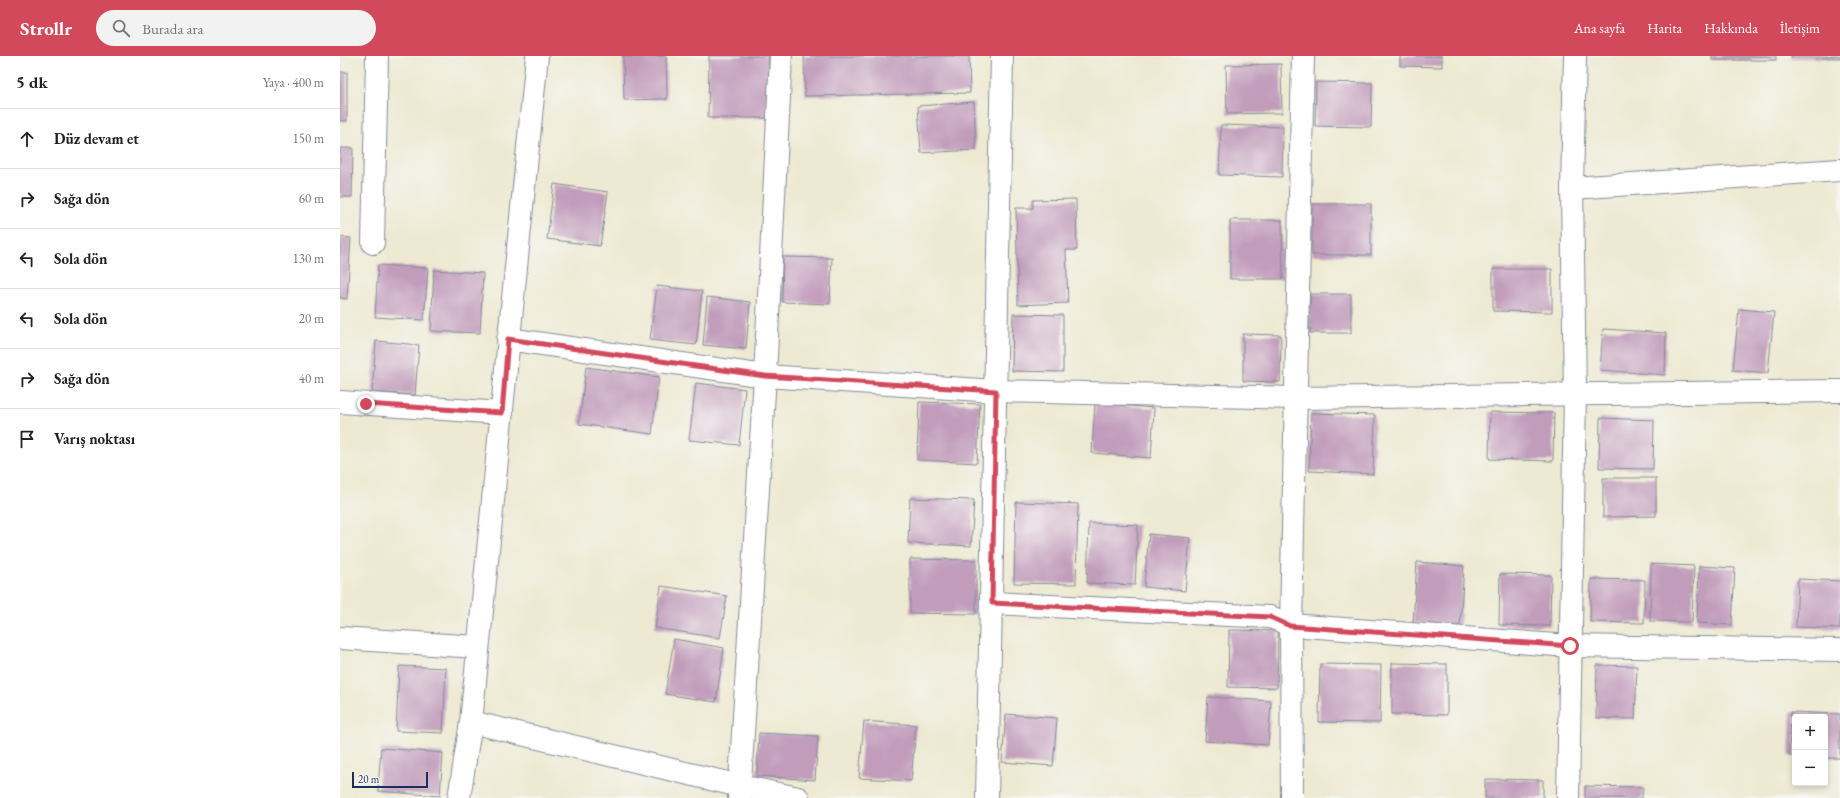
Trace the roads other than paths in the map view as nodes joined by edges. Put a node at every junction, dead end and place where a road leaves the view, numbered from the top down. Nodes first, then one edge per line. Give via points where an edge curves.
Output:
1 (377, 56) edge
2 (537, 56) edge
3 (781, 56) edge
4 (1002, 56) edge
5 (1303, 56) edge
6 (1575, 56) edge
7 (1840, 170) edge
8 (1572, 188) junction
9 (373, 243) dead end
10 (508, 339) junction
11 (765, 376) junction
12 (996, 391) junction
13 (1840, 391) edge
14 (1575, 394) junction
15 (1295, 398) junction
16 (340, 402) edge
17 (502, 413) junction
18 (992, 603) junction
19 (1290, 626) junction
20 (340, 638) edge
21 (1570, 646) junction
22 (477, 647) junction
23 (1840, 650) edge
24 (471, 722) junction
25 (740, 792) edge
26 (459, 798) edge
27 (798, 798) edge
28 (987, 798) edge
29 (1292, 798) edge
30 (1568, 798) edge

1 - 9 street
2 - 10 street
3 - 11 street
4 - 12 street
5 - 15 street
6 - 8 street
7 - 8 street
8 - 14 street
10 - 11 street
10 - 17 street
11 - 12 street
11 - 25 street
12 - 15 street
12 - 18 street
13 - 14 street
14 - 15 street
14 - 21 street
15 - 19 street
16 - 17 street
17 - 22 street
18 - 19 street via 1270,617
18 - 28 street
19 - 21 street
19 - 29 street
20 - 22 street
21 - 23 street
21 - 30 street
22 - 24 street
24 - 25 street
24 - 26 street
25 - 27 street

